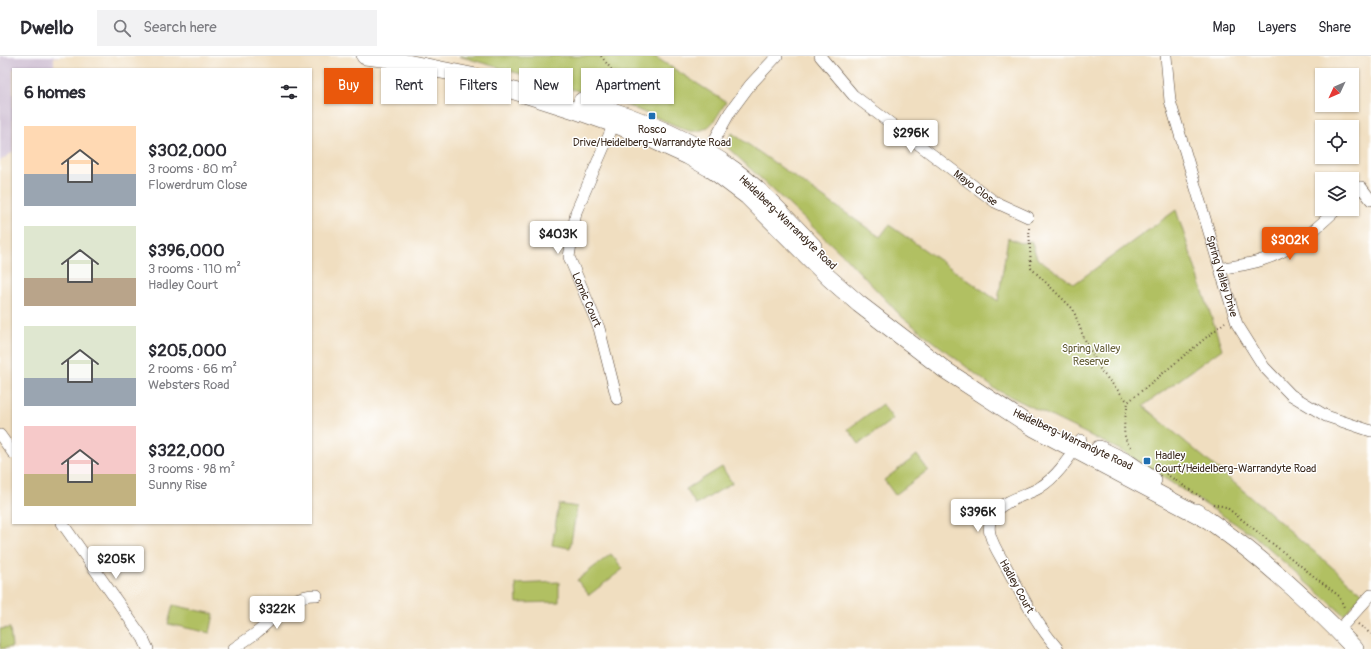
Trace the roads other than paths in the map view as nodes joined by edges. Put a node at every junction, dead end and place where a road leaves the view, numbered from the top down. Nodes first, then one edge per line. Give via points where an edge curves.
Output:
1 (365, 56) edge
2 (777, 56) edge
3 (820, 56) edge
4 (1166, 56) edge
5 (379, 57) edge
6 (621, 115) junction
7 (704, 158) junction
8 (1359, 189) edge
9 (1371, 200) edge
10 (1329, 216) edge
11 (1028, 217) road end
12 (1220, 269) junction
13 (617, 399) dead end
14 (1371, 431) edge
15 (0, 435) edge
16 (1078, 444) junction
17 (12, 452) edge
18 (63, 524) edge
19 (317, 595) dead end
20 (1371, 595) edge
21 (1338, 631) junction
22 (148, 649) edge
23 (233, 649) edge
24 (1058, 649) edge
25 (1355, 649) edge

1 - 5 main road, Heidelberg-Warrandyte Road
2 - 7 street via 750,85 730,112
3 - 11 street, Mayo Close via 853,95 995,202
4 - 12 street, Spring Valley Drive via 1170,101
5 - 6 main road, Heidelberg-Warrandyte Road via 552,92
6 - 7 main road, Heidelberg-Warrandyte Road via 684,141
6 - 13 street, Lomic Court via 576,212 569,257 599,328
7 - 16 main road, Heidelberg-Warrandyte Road via 733,170 768,200 890,328 944,370 998,404 1033,418
8 - 9 street via 1361,187
10 - 12 street via 1285,251 1262,260
12 - 14 street, Spring Valley Drive via 1237,324 1264,367 1291,395 1326,416
15 - 17 street
16 - 21 main road, Heidelberg-Warrandyte Road via 1128,463 1160,484 1269,566
16 - 24 street, Hadley Court via 1062,468 1049,481 1000,507 990,525 995,547 1022,597 1032,615
18 - 22 street via 143,638
19 - 23 street via 308,594 295,598 256,633
20 - 21 street
21 - 25 main road, Heidelberg-Warrandyte Road

